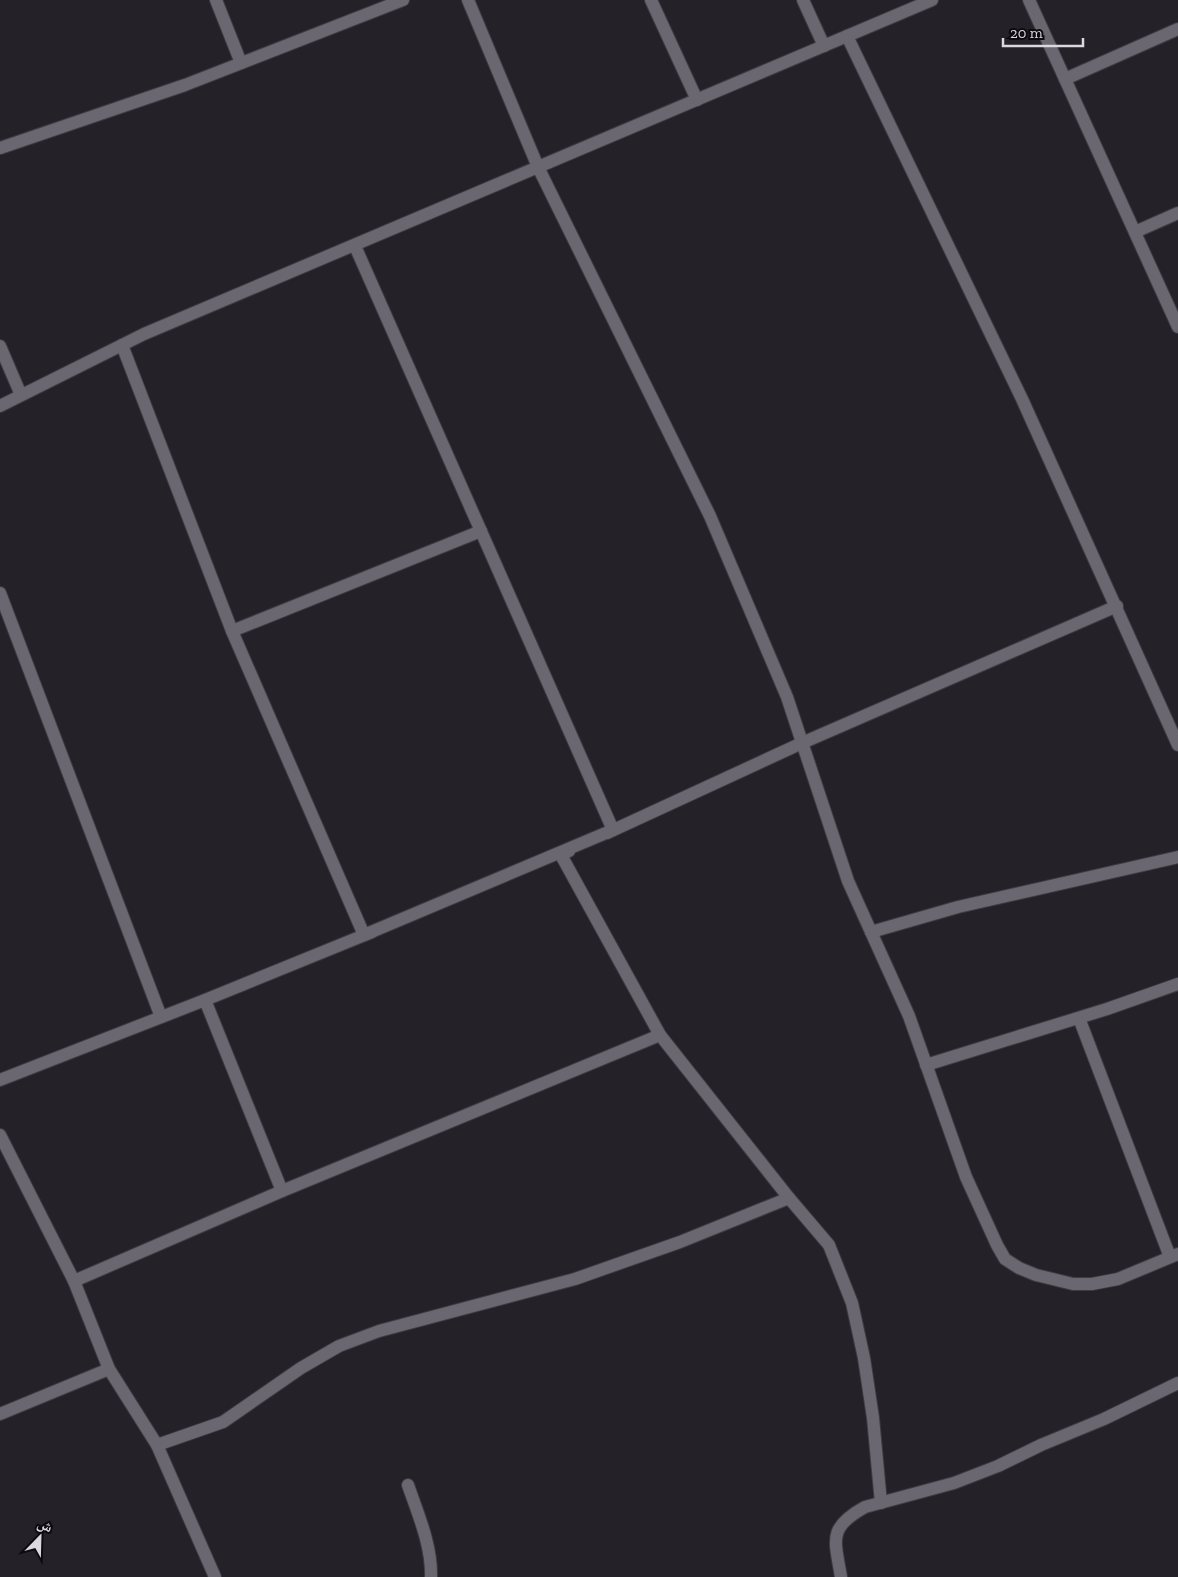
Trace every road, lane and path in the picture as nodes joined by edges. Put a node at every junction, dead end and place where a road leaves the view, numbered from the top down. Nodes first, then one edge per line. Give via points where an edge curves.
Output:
1 (216, 0) edge
2 (403, 0) edge
3 (468, 0) edge
4 (651, 0) edge
5 (803, 0) edge
6 (932, 0) edge
7 (1029, 0) edge
8 (1178, 29) edge
9 (847, 36) junction
10 (824, 46) junction
11 (241, 63) junction
12 (1065, 79) junction
13 (697, 100) junction
14 (0, 148) edge
15 (538, 167) junction
16 (1178, 213) edge
17 (1134, 232) junction
18 (355, 246) junction
19 (1178, 328) edge
20 (122, 345) junction
21 (0, 346) edge
22 (21, 395) junction
23 (0, 406) edge
24 (481, 531) junction
25 (0, 593) edge
26 (1117, 606) junction
27 (232, 631) junction
28 (802, 743) junction
29 (1178, 745) edge
30 (614, 830) junction
31 (561, 855) junction
32 (1178, 857) edge
33 (871, 932) junction
34 (364, 935) junction
35 (1178, 984) edge
36 (205, 1000) junction
37 (161, 1017) junction
38 (1079, 1018) junction
39 (660, 1035) junction
40 (926, 1065) junction
41 (0, 1080) edge
42 (0, 1135) edge
43 (282, 1191) junction
44 (789, 1198) junction
45 (1174, 1256) edge
46 (74, 1281) junction
47 (109, 1369) junction
48 (1178, 1383) edge
49 (0, 1414) edge
50 (157, 1445) junction
51 (408, 1485) dead end
52 (881, 1503) junction
53 (215, 1577) edge
54 (431, 1577) edge
55 (841, 1577) edge

1 - 11 street
2 - 11 street
3 - 15 street
4 - 13 street
5 - 10 street
6 - 9 street
7 - 12 street
8 - 12 street
9 - 10 street
9 - 26 street via 1022,398
10 - 13 street
11 - 14 street
12 - 17 street
13 - 15 street
15 - 18 street
15 - 28 street via 710,516 787,698
16 - 17 street
17 - 19 street
18 - 20 street
18 - 24 street
20 - 22 street
20 - 27 street
21 - 22 street
22 - 23 street
24 - 27 street
24 - 30 street
25 - 37 street
26 - 28 street
26 - 29 street
27 - 34 street
28 - 30 street
28 - 33 street via 848,881
30 - 31 street
30 - 34 street
31 - 34 street
31 - 39 street
32 - 33 street via 958,907
33 - 40 street via 909,1016
34 - 36 street
35 - 38 street
36 - 37 street
36 - 43 street
37 - 41 street
38 - 40 street
38 - 45 street
39 - 43 street
39 - 44 street
40 - 45 street via 966,1177 1005,1259 1049,1279 1092,1284 1118,1279
42 - 46 street
43 - 46 street
44 - 50 street via 680,1242 575,1279 379,1331 340,1346 301,1368 223,1422
44 - 52 street via 829,1245 852,1303 873,1418
46 - 47 street
47 - 49 street
47 - 50 street
48 - 52 street via 998,1466 954,1483
50 - 53 street
51 - 54 street via 422,1527
52 - 55 street via 853,1513 840,1526 835,1538

